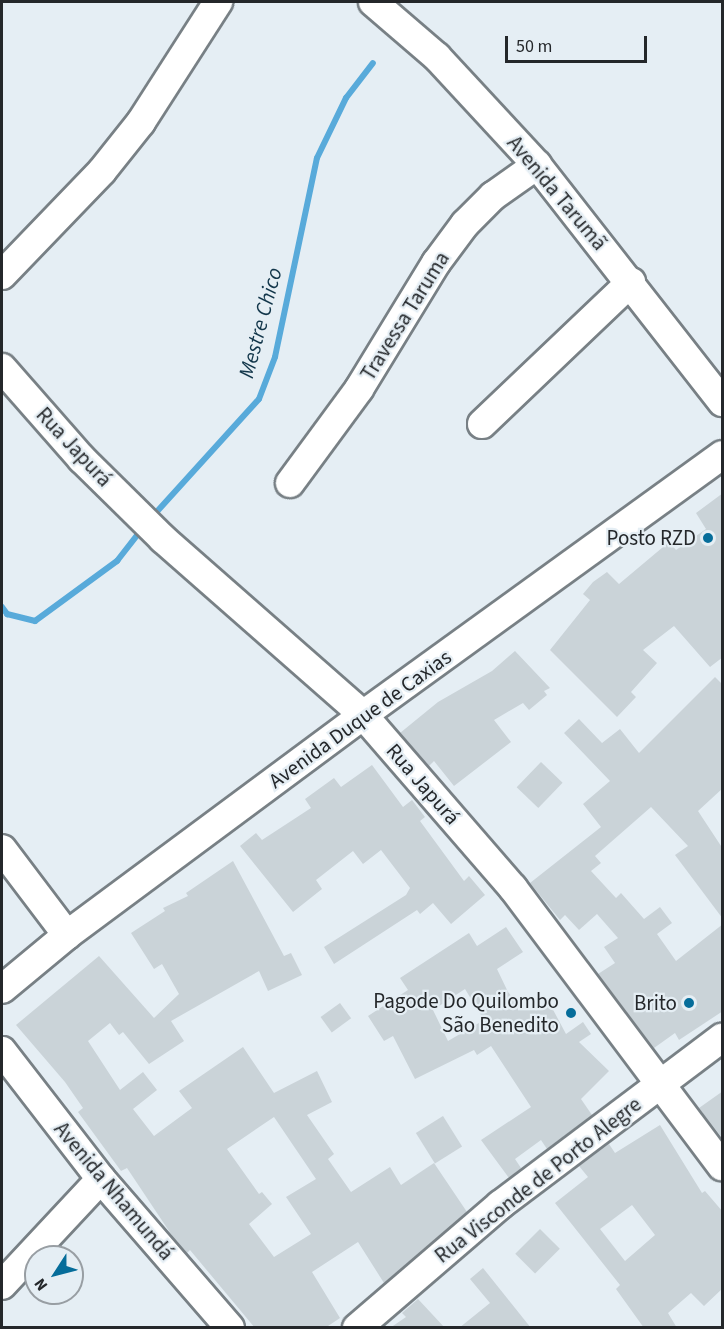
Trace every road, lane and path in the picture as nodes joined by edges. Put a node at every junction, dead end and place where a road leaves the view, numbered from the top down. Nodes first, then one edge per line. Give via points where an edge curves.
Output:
1 (218, 2) edge
2 (373, 2) edge
3 (537, 165) junction
4 (2, 274) edge
5 (631, 282) junction
6 (2, 368) edge
7 (723, 402) edge
8 (482, 424) dead end
9 (723, 455) edge
10 (290, 483) dead end
11 (363, 715) junction
12 (2, 849) edge
13 (67, 935) junction
14 (2, 989) edge
15 (723, 1038) edge
16 (2, 1052) edge
17 (661, 1083) junction
18 (723, 1166) edge
19 (101, 1179) junction
20 (2, 1285) edge
21 (230, 1328) edge
22 (357, 1328) edge

1 - 4 street via 141,122 102,171
2 - 3 street, Avenida Tarumã via 437,57
3 - 5 street, Avenida Tarumã
3 - 10 street, Travessa Taruma via 493,196 465,224 436,263 359,389
5 - 7 street, Avenida Tarumã
5 - 8 street
6 - 11 street, Rua Japurá via 82,459 163,539
9 - 11 street, Avenida Duque de Caxias
11 - 13 street, Avenida Duque de Caxias
11 - 17 street, Rua Japurá via 513,888
12 - 13 street
13 - 14 street, Avenida Duque de Caxias
15 - 17 street, Rua Visconde de Porto Alegre
16 - 19 street, Avenida Nhamundá
17 - 18 street, Rua Japurá
17 - 22 street, Rua Visconde de Porto Alegre via 501,1205
19 - 20 street
19 - 21 street, Avenida Nhamundá

